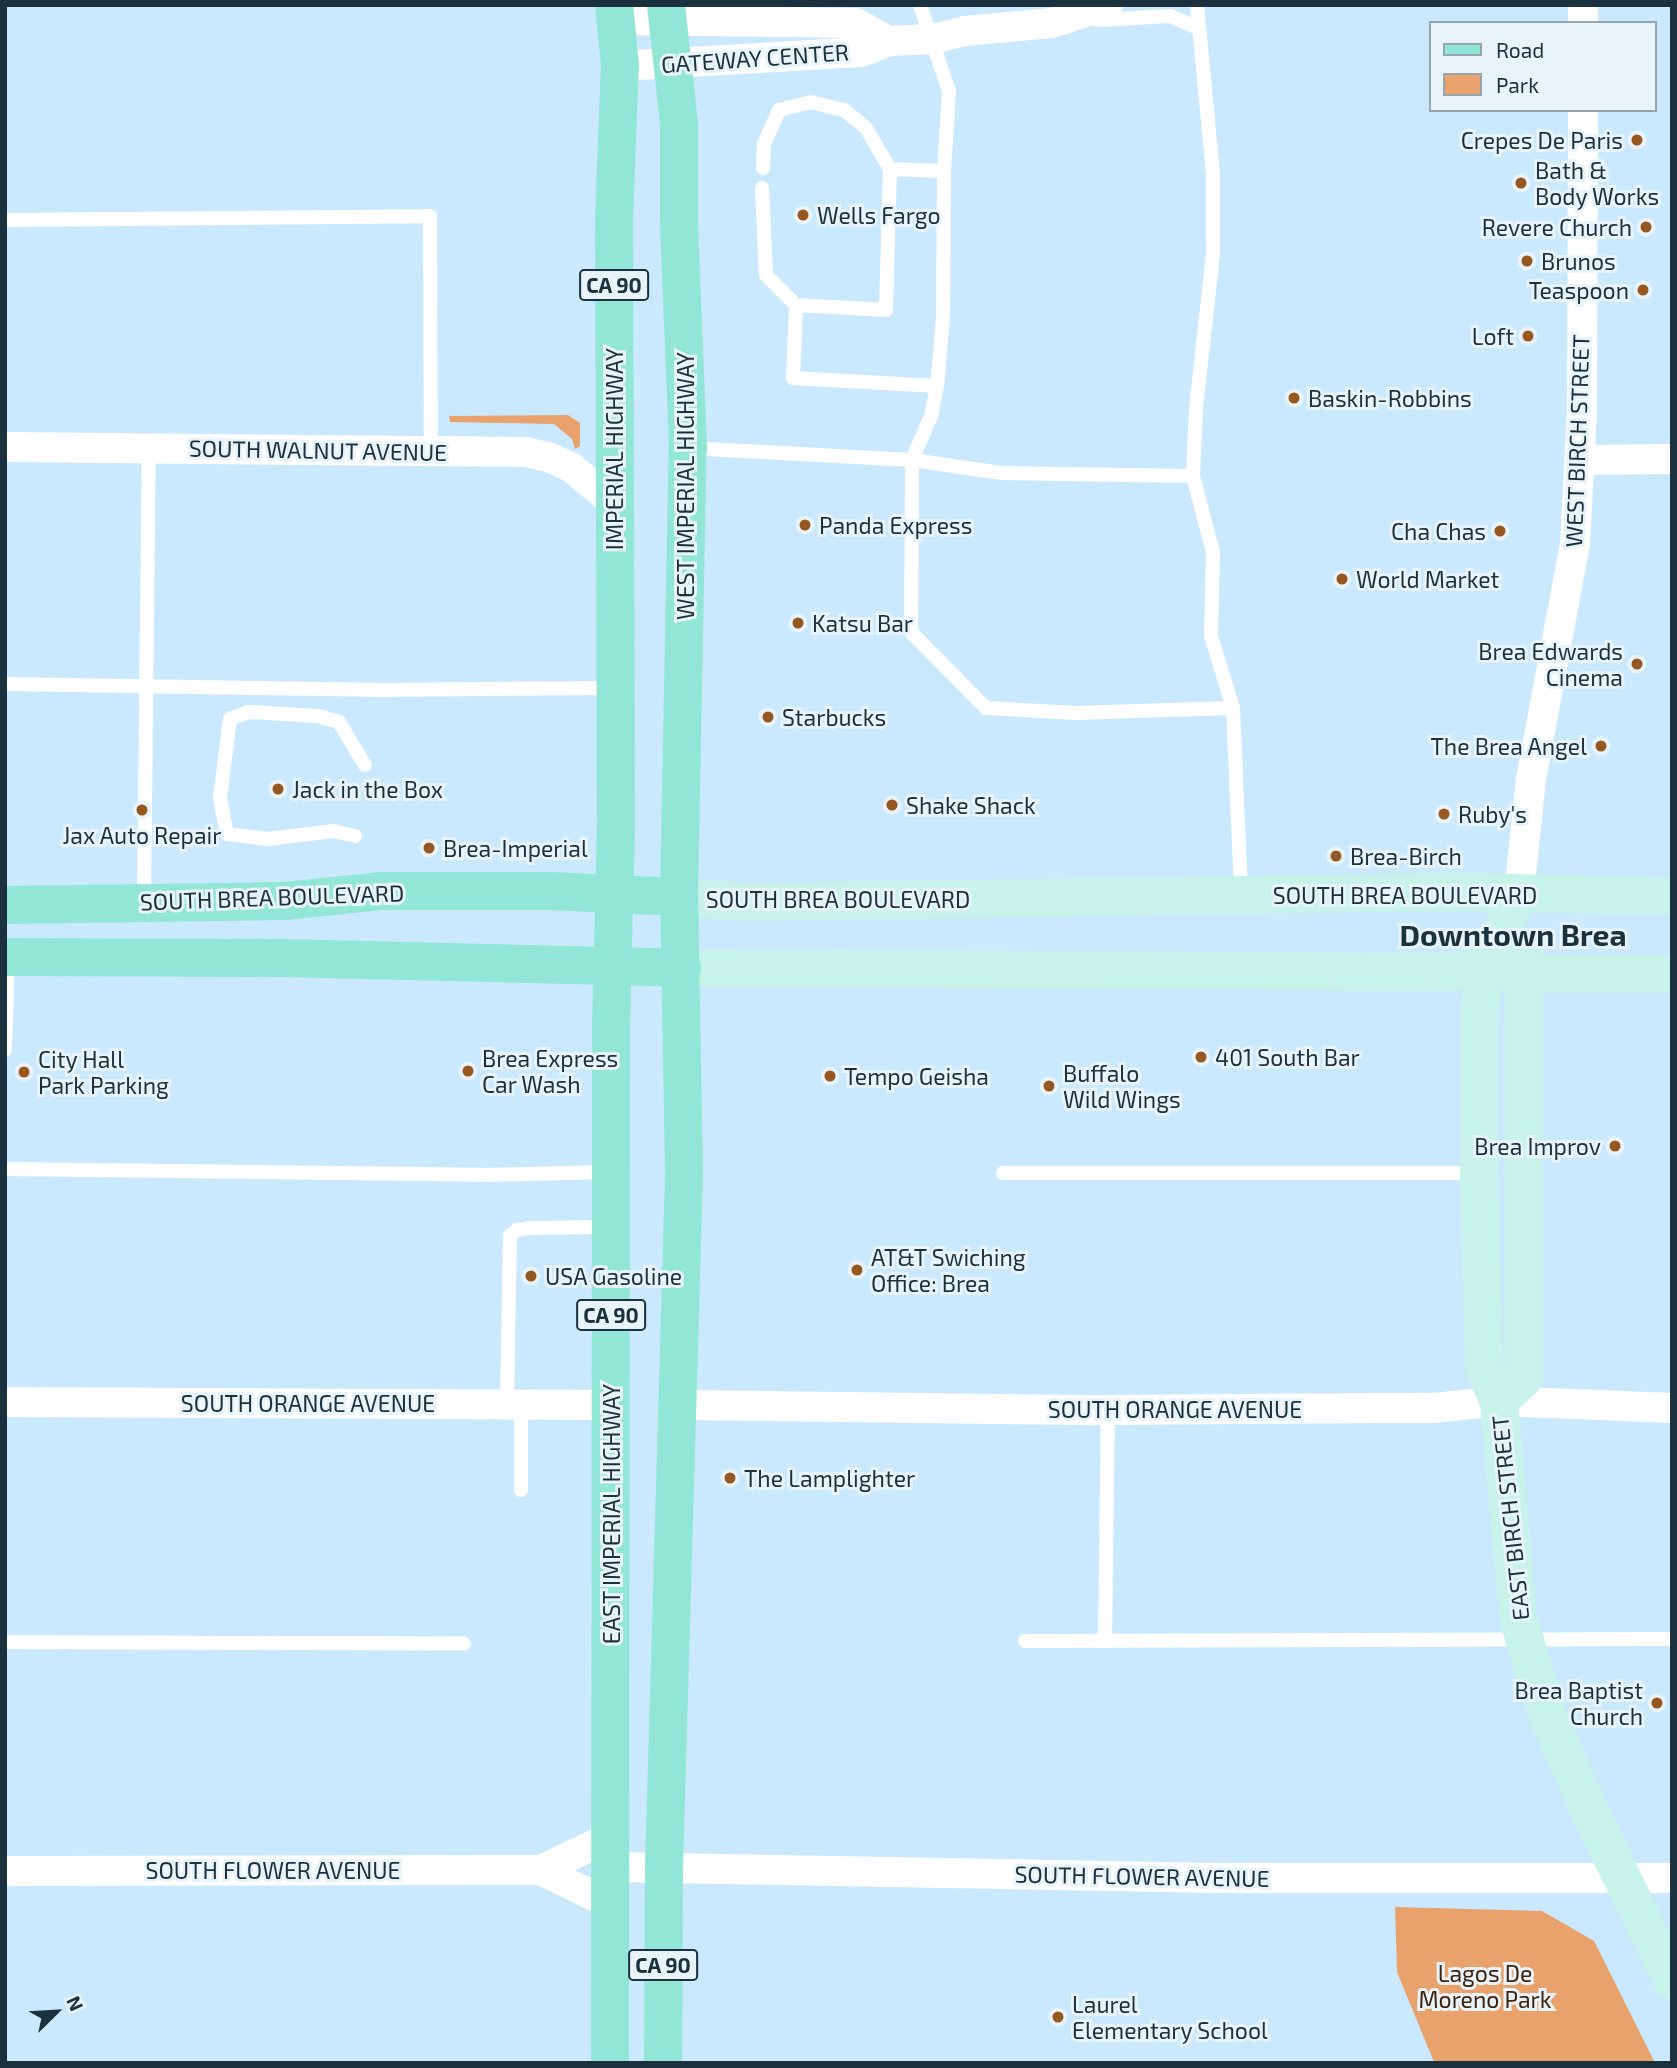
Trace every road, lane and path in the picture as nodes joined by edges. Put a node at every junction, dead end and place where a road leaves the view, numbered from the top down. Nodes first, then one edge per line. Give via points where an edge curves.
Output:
1 (920, 5) edge
2 (1108, 5) edge
3 (1197, 5) edge
4 (667, 12) edge
5 (615, 13) edge
6 (1052, 23) junction
7 (1198, 29) junction
8 (933, 39) junction
9 (889, 41) junction
10 (673, 64) junction
11 (620, 66) junction
12 (1583, 112) edge
13 (763, 168) dead end
14 (890, 169) junction
15 (944, 171) junction
16 (762, 188) dead end
17 (5, 220) edge
18 (796, 305) junction
19 (937, 386) junction
20 (5, 447) edge
21 (688, 448) junction
22 (149, 449) junction
23 (431, 451) junction
24 (1672, 459) edge
25 (912, 460) junction
26 (1581, 460) junction
27 (1193, 476) junction
28 (614, 503) junction
29 (5, 684) edge
30 (145, 686) junction
31 (614, 688) junction
32 (1233, 708) junction
33 (365, 765) dead end
34 (355, 836) dead end
35 (616, 893) junction
36 (1519, 893) junction
37 (1241, 896) junction
38 (1672, 896) edge
39 (679, 897) junction
40 (144, 903) junction
41 (5, 905) edge
42 (6, 957) edge
43 (613, 965) junction
44 (682, 968) junction
45 (1484, 969) junction
46 (1526, 974) junction
47 (1672, 974) edge
48 (5, 1050) edge
49 (5, 1169) edge
50 (612, 1172) junction
51 (1003, 1173) dead end
52 (1479, 1173) junction
53 (611, 1227) junction
54 (1499, 1401) junction
55 (5, 1402) edge
56 (514, 1404) junction
57 (611, 1405) junction
58 (678, 1405) junction
59 (1672, 1408) edge
60 (1108, 1410) junction
61 (521, 1490) dead end
62 (1524, 1637) junction
63 (1672, 1639) edge
64 (1105, 1640) junction
65 (1025, 1641) dead end
66 (5, 1642) edge
67 (464, 1644) dead end
68 (612, 1851) junction
69 (664, 1867) junction
70 (541, 1870) junction
71 (5, 1871) edge
72 (1622, 1878) junction
73 (1672, 1878) edge
74 (612, 1905) junction
75 (1672, 1981) edge
76 (610, 2063) edge
77 (663, 2063) edge

1 - 8 lane
2 - 6 street, GATEWAY CENTER
3 - 7 lane
4 - 5 street, GATEWAY CENTER
4 - 9 street, GATEWAY CENTER via 718,22 856,23
4 - 10 main road, WEST IMPERIAL HIGHWAY / CA 90
5 - 11 main road, IMPERIAL HIGHWAY / CA 90
6 - 7 lane via 1170,16
6 - 8 street, GATEWAY CENTER via 965,31
7 - 27 lane via 1213,173 1213,240
8 - 9 street, GATEWAY CENTER
8 - 15 lane via 949,91
9 - 10 street, GATEWAY CENTER via 861,52
10 - 11 street, GATEWAY CENTER
10 - 21 main road, WEST IMPERIAL HIGHWAY / CA 90 via 679,123
11 - 28 main road, IMPERIAL HIGHWAY / CA 90 via 614,219
12 - 26 street, WEST BIRCH STREET
13 - 14 lane via 764,145 779,110 811,102 844,110 866,128
14 - 15 lane
14 - 18 lane via 886,310
15 - 19 lane via 943,318
16 - 18 lane via 766,275
17 - 23 lane via 430,216
18 - 19 lane via 793,378
19 - 25 lane via 931,416
20 - 22 street, SOUTH WALNUT AVENUE
21 - 25 lane
21 - 39 main road, WEST IMPERIAL HIGHWAY / CA 90
22 - 23 street, SOUTH WALNUT AVENUE
22 - 30 lane
23 - 28 street, SOUTH WALNUT AVENUE via 526,453 551,458 572,468
24 - 26 street
25 - 27 lane via 1001,472
25 - 32 lane via 911,632 986,708 1075,713
26 - 36 street, WEST BIRCH STREET via 1575,545 1531,779
27 - 32 lane via 1213,552 1211,636
28 - 31 main road, IMPERIAL HIGHWAY / CA 90
29 - 30 lane
30 - 31 lane
30 - 40 lane
31 - 35 main road, IMPERIAL HIGHWAY / CA 90
32 - 37 lane
33 - 34 lane via 339,722 318,716 248,712 230,719 220,799 227,834 267,839 334,831
35 - 39 main road, SOUTH BREA BOULEVARD
35 - 40 main road, SOUTH BREA BOULEVARD via 380,891 284,901
35 - 43 main road, CA 90
36 - 37 main road, SOUTH BREA BOULEVARD
36 - 38 main road, SOUTH BREA BOULEVARD
36 - 45 main road, EAST BIRCH STREET
36 - 46 main road, EAST BIRCH STREET
37 - 39 main road, SOUTH BREA BOULEVARD via 745,902
39 - 44 main road, WEST IMPERIAL HIGHWAY / CA 90
40 - 41 main road, SOUTH BREA BOULEVARD
42 - 43 main road
42 - 48 lane
43 - 44 main road
43 - 50 main road, EAST IMPERIAL HIGHWAY / CA 90
44 - 45 main road
44 - 58 main road, CA 90 via 684,1174
45 - 46 main road
45 - 52 main road, EAST BIRCH STREET via 1479,1019
46 - 47 main road
46 - 54 main road, EAST BIRCH STREET via 1522,1023 1524,1378
49 - 50 lane via 428,1175
50 - 53 main road, EAST IMPERIAL HIGHWAY / CA 90
51 - 52 lane
52 - 54 main road, EAST BIRCH STREET via 1484,1368
53 - 56 lane via 529,1228 510,1236
53 - 57 main road, EAST IMPERIAL HIGHWAY / CA 90
54 - 59 street, SOUTH ORANGE AVENUE
54 - 60 street, SOUTH ORANGE AVENUE via 1434,1408
54 - 62 main road, EAST BIRCH STREET via 1518,1618
55 - 56 street, SOUTH ORANGE AVENUE
56 - 57 street, SOUTH ORANGE AVENUE
56 - 61 lane
57 - 68 main road, EAST IMPERIAL HIGHWAY / CA 90
58 - 60 street, SOUTH ORANGE AVENUE
58 - 69 main road, CA 90
60 - 64 lane
62 - 63 lane
62 - 64 lane
62 - 72 main road, EAST BIRCH STREET via 1548,1716
64 - 65 lane
66 - 67 lane
68 - 69 street, SOUTH FLOWER AVENUE
68 - 70 street, SOUTH FLOWER AVENUE
68 - 74 main road, EAST IMPERIAL HIGHWAY / CA 90
69 - 72 street, SOUTH FLOWER AVENUE via 1216,1878
69 - 77 main road, CA 90
70 - 71 street, SOUTH FLOWER AVENUE
70 - 74 street, SOUTH FLOWER AVENUE
72 - 73 street, SOUTH FLOWER AVENUE
72 - 75 main road, EAST BIRCH STREET
74 - 76 main road, EAST IMPERIAL HIGHWAY / CA 90

